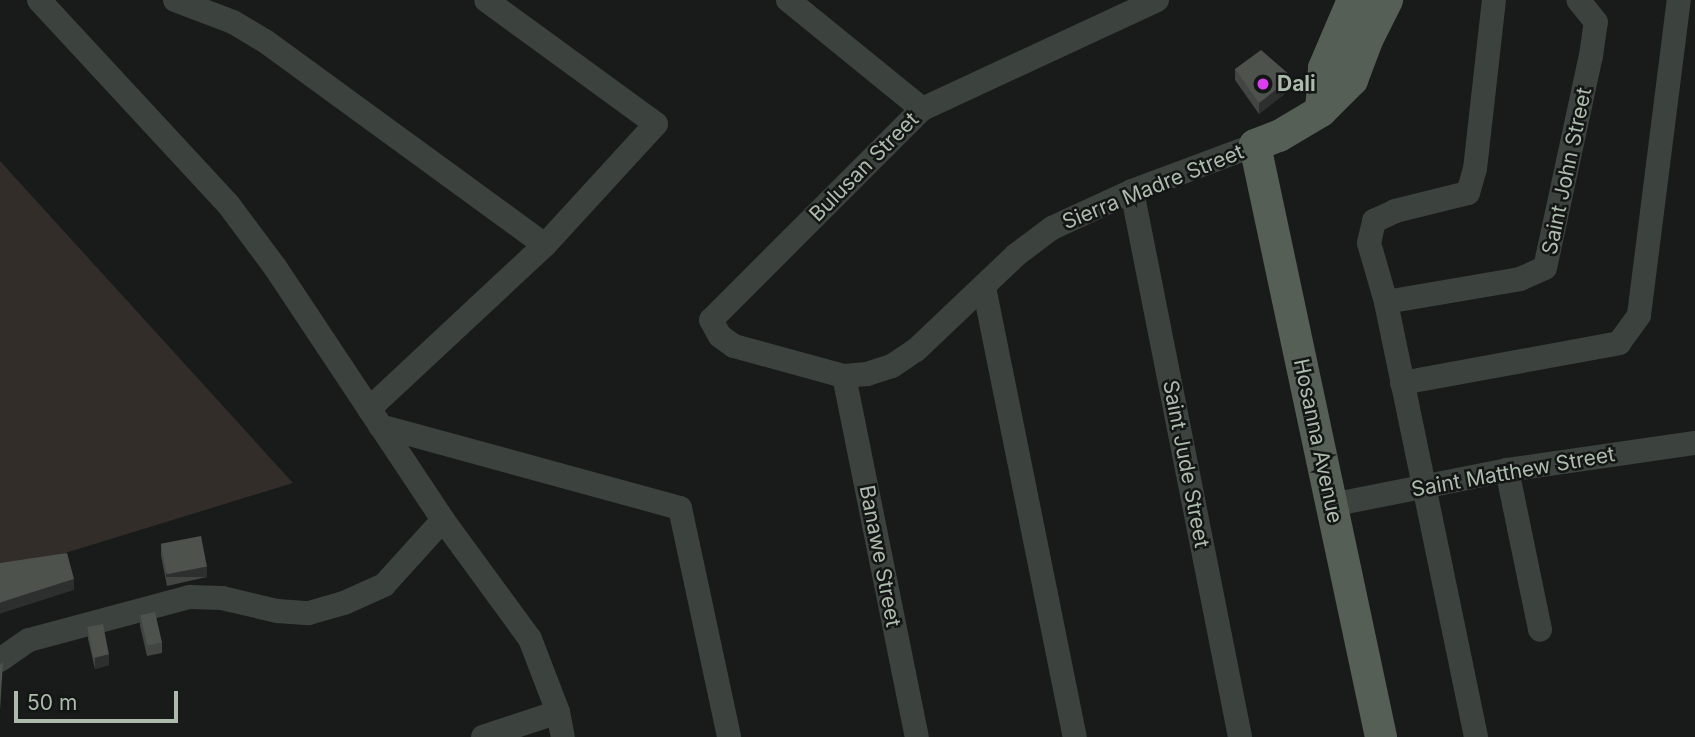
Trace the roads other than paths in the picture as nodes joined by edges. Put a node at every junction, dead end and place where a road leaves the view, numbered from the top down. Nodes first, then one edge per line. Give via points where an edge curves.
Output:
1 (39, 0) edge
2 (175, 0) edge
3 (486, 0) edge
4 (788, 0) edge
5 (1157, 0) edge
6 (1353, 0) edge
7 (1387, 0) edge
8 (1494, 0) edge
9 (1578, 0) edge
10 (1679, 0) edge
11 (922, 109) junction
12 (1321, 111) junction
13 (1255, 145) junction
14 (1132, 191) junction
15 (545, 245) junction
16 (984, 287) junction
17 (1386, 302) junction
18 (711, 320) joint
19 (844, 376) junction
20 (1402, 383) junction
21 (374, 418) junction
22 (1695, 443) edge
23 (1507, 470) junction
24 (1423, 487) junction
25 (1331, 505) junction
26 (443, 520) junction
27 (1540, 630) dead end
28 (0, 660) edge
29 (558, 712) junction
30 (483, 737) edge
31 (563, 737) edge
32 (729, 737) edge
33 (917, 737) edge
34 (1075, 737) edge
35 (1240, 737) edge
36 (1381, 737) edge
37 (1476, 737) edge

1 - 21 street via 229,204
2 - 15 street via 233,22 265,41
3 - 15 street via 656,124
4 - 11 street
5 - 11 street, Bulusan Street
6 - 12 main road via 1324,68
7 - 12 main road, Sierra Madre Street via 1352,80
8 - 17 street via 1475,169 1468,193 1395,211 1374,221 1369,243
9 - 17 street, Saint John Street via 1595,22 1594,33 1545,268 1520,279
10 - 20 street via 1639,315 1619,343
11 - 18 street, Bulusan Street
12 - 13 main road, Sierra Madre Street
13 - 14 street, Sierra Madre Street
13 - 25 main road, Hosanna Avenue
14 - 16 street, Sierra Madre Street via 1052,228
14 - 35 street, Saint Jude Street
15 - 21 street
16 - 19 street, Sierra Madre Street via 916,351 892,366
16 - 34 street
17 - 20 street
18 - 19 street, Sierra Madre Street via 720,336 734,346
19 - 33 street, Banawe Street
20 - 24 street
21 - 26 street
21 - 32 street via 680,508
22 - 23 street, Saint Matthew Street
23 - 24 street, Saint Matthew Street
23 - 27 street
24 - 25 street, Saint Matthew Street
24 - 37 street
25 - 36 main road, Hosanna Avenue
26 - 28 street via 384,585 345,603 309,613 190,597 29,640
26 - 29 street via 530,639
29 - 30 street
29 - 31 street

